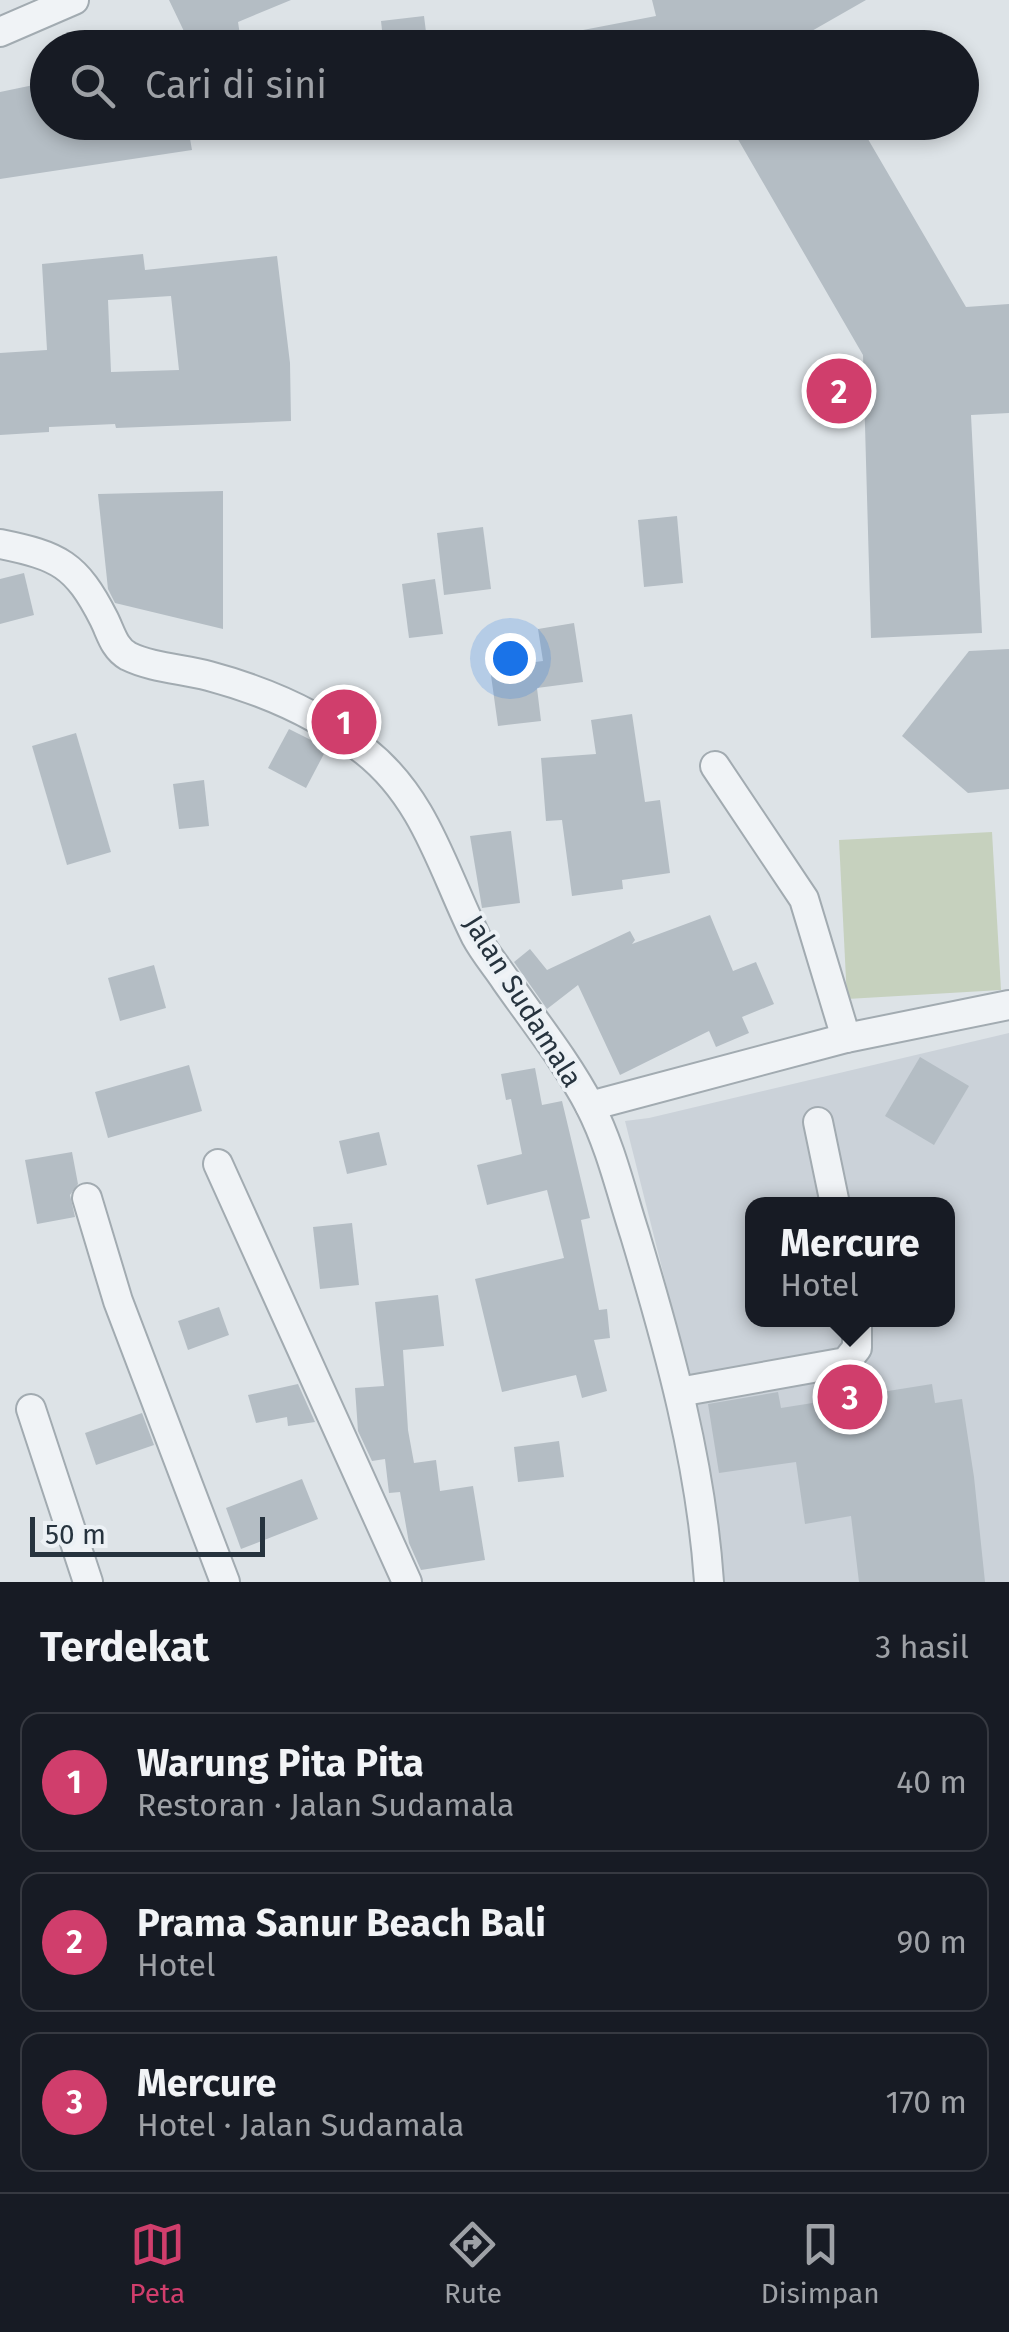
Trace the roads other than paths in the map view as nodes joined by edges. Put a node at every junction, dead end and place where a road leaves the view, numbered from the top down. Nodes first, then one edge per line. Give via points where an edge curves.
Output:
1 (74, 0) edge
2 (0, 32) edge
3 (0, 544) edge
4 (715, 766) dead end
5 (1009, 1005) edge
6 (846, 1038) junction
7 (590, 1106) junction
8 (818, 1122) dead end
9 (218, 1164) dead end
10 (833, 1197) edge
11 (87, 1198) dead end
12 (857, 1327) edge
13 (679, 1392) junction
14 (31, 1409) dead end
15 (88, 1582) edge
16 (225, 1582) edge
17 (407, 1582) edge
18 (708, 1582) edge

1 - 2 street
3 - 7 street, Jalan Sudamala via 62,562 76,573 126,654 287,703 366,752 405,790 483,949
4 - 6 street via 804,899
5 - 6 street
6 - 7 street
7 - 13 street, Jalan Sudamala via 614,1164
8 - 10 street
9 - 17 street
11 - 16 street via 118,1301
12 - 13 street via 856,1348 846,1362
13 - 18 street, Jalan Sudamala
14 - 15 street

